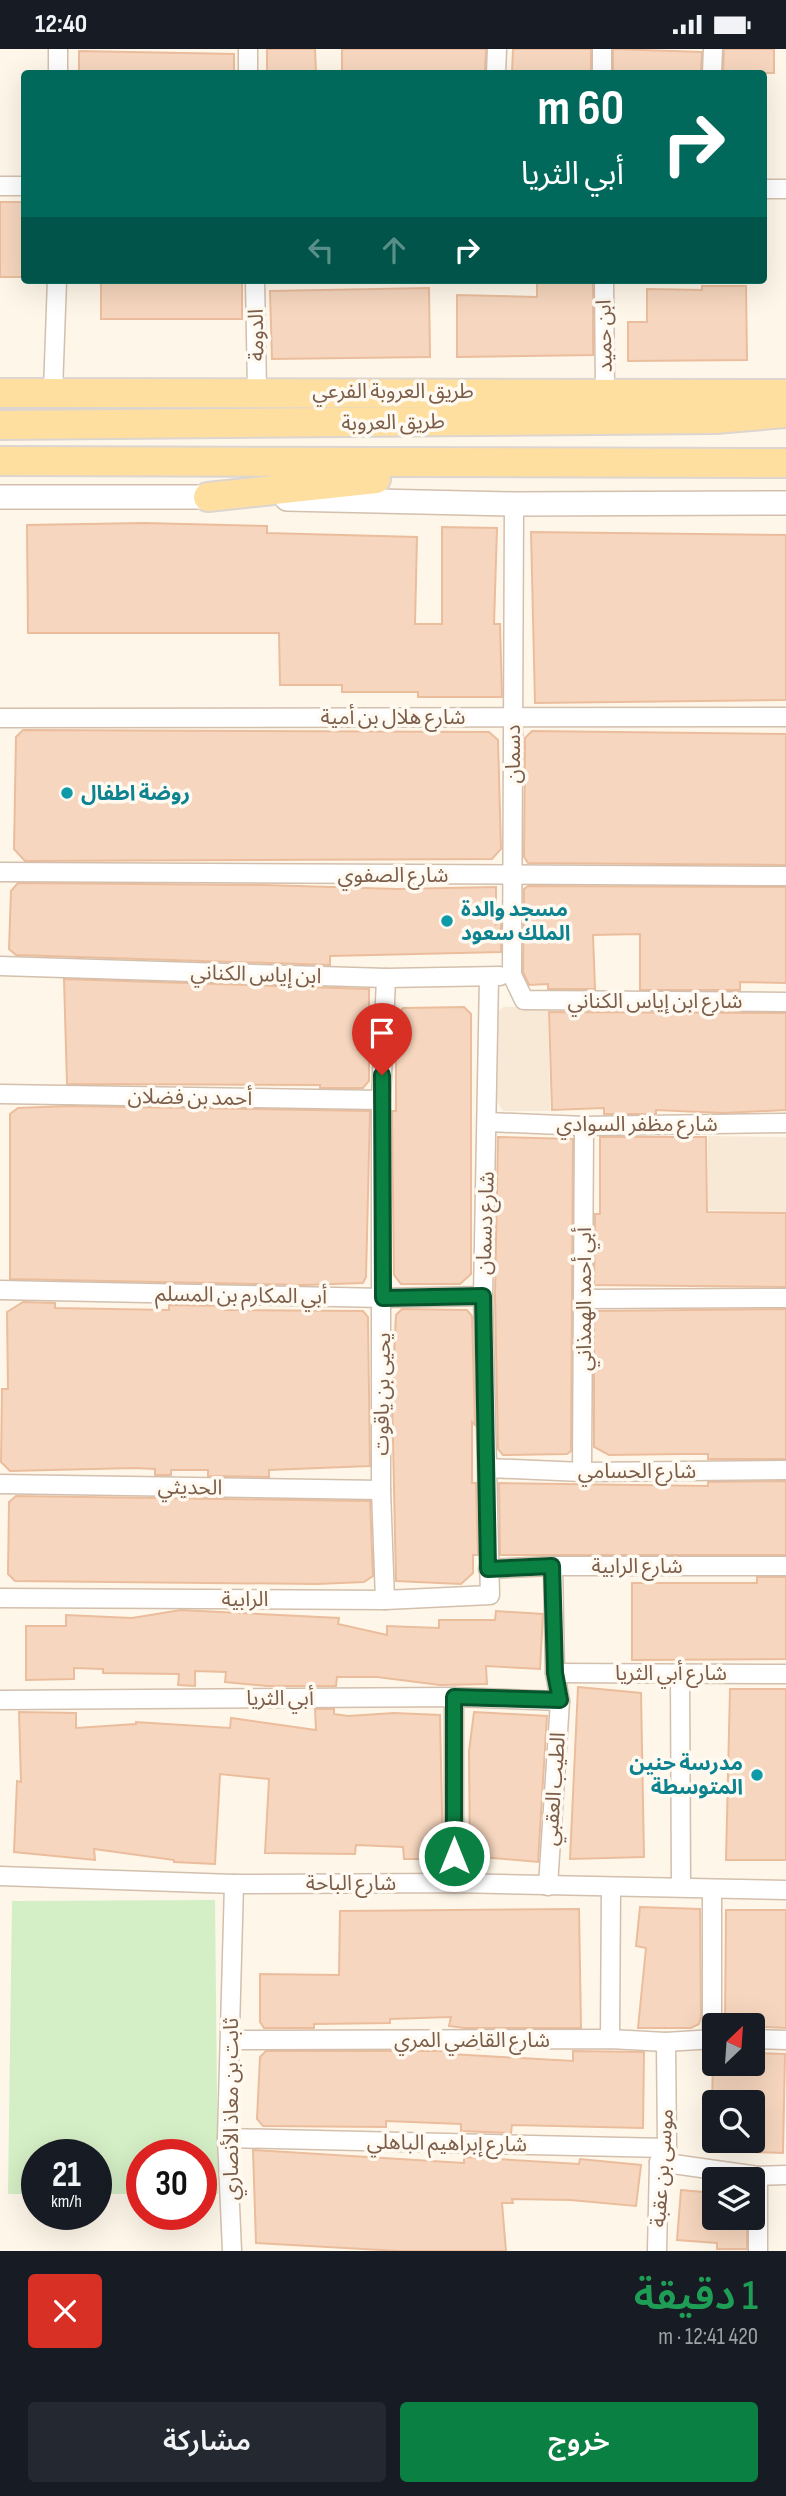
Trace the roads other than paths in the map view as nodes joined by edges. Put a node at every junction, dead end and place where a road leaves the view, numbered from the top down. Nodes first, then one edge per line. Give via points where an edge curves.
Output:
1 (58, 49) edge
2 (248, 49) edge
3 (497, 49) edge
4 (602, 49) edge
5 (712, 49) edge
6 (58, 70) edge
7 (248, 70) edge
8 (496, 70) edge
9 (602, 70) edge
10 (712, 70) edge
11 (0, 186) edge
12 (21, 186) edge
13 (767, 189) edge
14 (786, 189) edge
15 (57, 284) edge
16 (255, 284) edge
17 (604, 284) edge
18 (53, 391) junction
19 (257, 391) junction
20 (605, 391) junction
21 (0, 393) edge
22 (708, 394) junction
23 (786, 394) edge
24 (786, 408) edge
25 (786, 413) edge
26 (0, 425) edge
27 (0, 461) edge
28 (786, 463) edge
29 (504, 464) junction
30 (208, 497) junction
31 (0, 498) edge
32 (786, 503) edge
33 (514, 504) junction
34 (786, 716) edge
35 (513, 717) junction
36 (0, 718) edge
37 (0, 872) edge
38 (513, 875) junction
39 (786, 876) edge
40 (0, 966) edge
41 (512, 975) junction
42 (489, 977) junction
43 (386, 978) junction
44 (524, 1000) joint
45 (786, 1002) edge
46 (0, 1094) edge
47 (381, 1100) junction
48 (488, 1122) junction
49 (786, 1123) edge
50 (584, 1126) junction
51 (0, 1290) edge
52 (483, 1296) junction
53 (383, 1298) junction
54 (786, 1298) edge
55 (585, 1299) junction
56 (488, 1468) junction
57 (786, 1470) edge
58 (582, 1472) junction
59 (0, 1484) edge
60 (381, 1490) junction
61 (552, 1566) junction
62 (786, 1566) edge
63 (488, 1569) junction
64 (490, 1595) joint
65 (0, 1598) edge
66 (385, 1600) junction
67 (555, 1673) junction
68 (680, 1673) junction
69 (786, 1674) edge
70 (454, 1697) junction
71 (0, 1700) edge
72 (560, 1700) junction
73 (0, 1876) edge
74 (454, 1883) junction
75 (234, 1884) junction
76 (548, 1886) junction
77 (611, 1887) junction
78 (681, 1887) junction
79 (712, 1889) junction
80 (786, 1890) edge
81 (713, 2013) edge
82 (610, 2039) junction
83 (765, 2039) edge
84 (702, 2040) edge
85 (786, 2040) edge
86 (231, 2041) junction
87 (666, 2042) junction
88 (227, 2138) junction
89 (663, 2155) junction
90 (717, 2167) edge
91 (786, 2175) edge
92 (765, 2176) edge
93 (758, 2230) edge
94 (232, 2251) edge
95 (657, 2251) edge
96 (758, 2251) edge

1 - 6 street
2 - 7 street
3 - 8 street
4 - 9 street
5 - 10 street
11 - 12 street
13 - 14 street
15 - 18 street
16 - 19 street, الدومة
17 - 20 street, ابن حميد
18 - 19 main road, طريق العروبة الفرعي
18 - 21 main road, طريق العروبة الفرعي
19 - 20 main road, طريق العروبة الفرعي
20 - 22 main road, طريق العروبة الفرعي
22 - 23 main road, طريق العروبة الفرعي
22 - 24 main road
25 - 26 main road, طريق العروبة via 716,419
27 - 29 main road, طريق العروبة
28 - 29 main road, طريق العروبة
29 - 30 main road
30 - 31 street
30 - 33 street
32 - 33 street
33 - 35 street, دسمان
34 - 35 street, شارع هلال بن أمية
35 - 36 street, شارع هلال بن أمية
35 - 38 street, دسمان
37 - 38 street, شارع الصفوي
38 - 39 street, شارع الصفوي
38 - 41 street, دسمان
40 - 43 street, ابن إياس الكناني
41 - 42 street, ابن إياس الكناني
41 - 44 street, دسمان
42 - 43 street, ابن إياس الكناني
42 - 48 street, شارع دسمان
43 - 47 street, يحيى بن ياقوت
44 - 45 street, شارع ابن إياس الكناني
46 - 47 street, أحمد بن فضلان
47 - 53 street, يحيى بن ياقوت
48 - 50 street, شارع مظفر السوادي
48 - 52 street, شارع دسمان
49 - 50 street, شارع مظفر السوادي
50 - 55 street, أبي أحمد الهمذاني
51 - 53 street, أبي المكارم بن المسلم
52 - 53 street, أبي المكارم بن المسلم
52 - 56 street, شارع دسمان
53 - 60 street, يحيى بن ياقوت
54 - 55 street
55 - 58 street, أبي أحمد الهمذاني
56 - 58 street, شارع الحسامي
56 - 63 street, شارع دسمان
57 - 58 street, شارع الحسامي
59 - 60 street, الحديثي
60 - 66 street, يحيى بن ياقوت
61 - 62 street, شارع الرابية
61 - 63 street, شارع الرابية
61 - 67 street, الطيب العقبي
63 - 64 street, شارع دسمان
64 - 66 street, الرابية
65 - 66 street, الرابية
67 - 68 street, شارع أبي الثريا
67 - 72 street, الطيب العقبي
68 - 69 street, شارع أبي الثريا
68 - 78 street
70 - 71 street, أبي الثريا
70 - 72 street, أبي الثريا
70 - 74 street
72 - 76 street, الطيب العقبي
73 - 75 street, شارع الباحة
74 - 75 street, شارع الباحة
74 - 76 street, شارع الباحة
75 - 86 street, ثابت بن معاذ الأنصاري
76 - 77 street, شارع الباحة
77 - 78 street, شارع الباحة
77 - 82 street
78 - 79 street, شارع الباحة
79 - 80 street, شارع الباحة
79 - 81 street
82 - 86 street, شارع القاضي المري
82 - 87 street, شارع القاضي المري
83 - 85 street
84 - 87 street, شارع القاضي المري
86 - 88 street, ثابت بن معاذ الأنصاري
87 - 89 street, موسى بن عقبة
88 - 89 street, شارع إبراهيم الباهلي
88 - 94 street, ثابت بن معاذ الأنصاري
89 - 90 street, شارع إبراهيم الباهلي
89 - 95 street, موسى بن عقبة
91 - 92 street, شارع إبراهيم الباهلي
93 - 96 street

